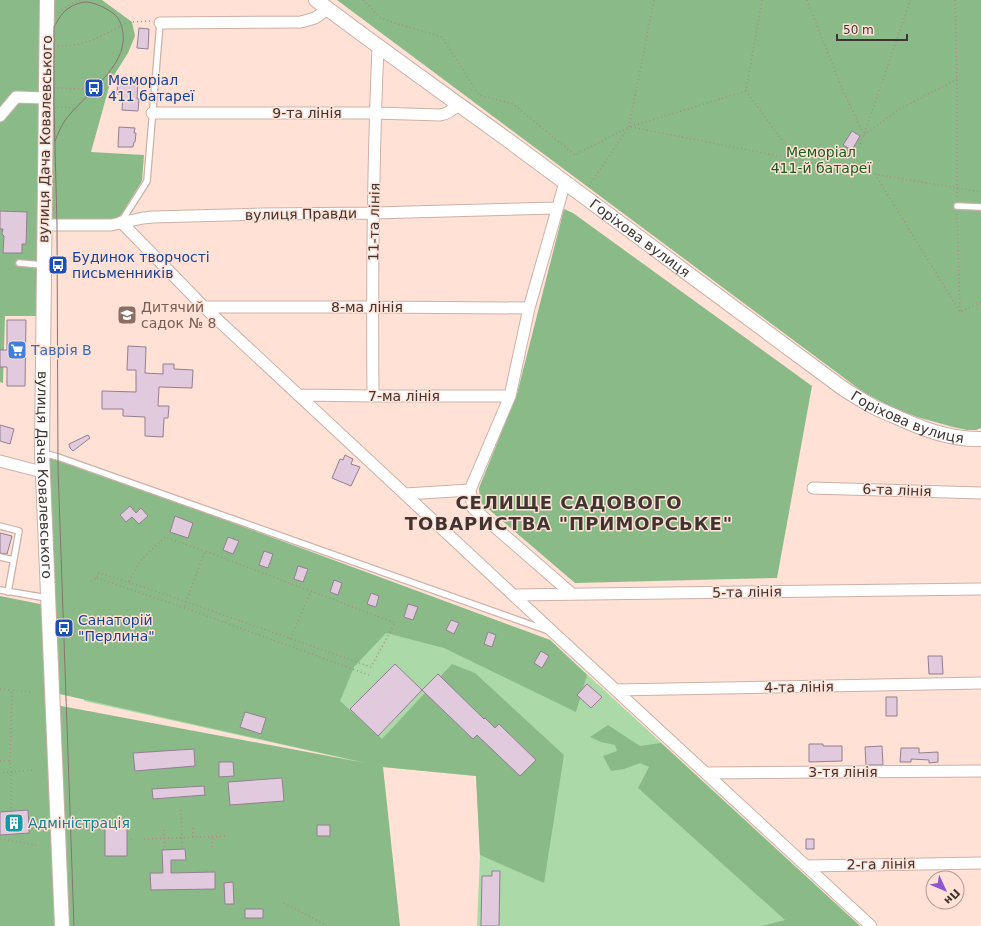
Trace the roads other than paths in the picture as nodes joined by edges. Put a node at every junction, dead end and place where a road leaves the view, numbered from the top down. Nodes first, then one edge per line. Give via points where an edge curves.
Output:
1 (47, 0) edge
2 (316, 0) edge
3 (328, 9) junction
4 (160, 23) joint
5 (378, 47) junction
6 (46, 98) junction
7 (459, 104) junction
8 (152, 112) junction
9 (375, 114) junction
10 (0, 116) edge
11 (565, 182) junction
12 (957, 206) road end
13 (981, 207) edge
14 (558, 208) junction
15 (374, 213) junction
16 (121, 222) junction
17 (44, 225) junction
18 (19, 263) dead end
19 (44, 265) junction
20 (204, 307) junction
21 (372, 307) junction
22 (529, 308) junction
23 (298, 395) junction
24 (373, 396) junction
25 (510, 396) junction
26 (981, 440) edge
27 (42, 453) junction
28 (0, 461) edge
29 (42, 472) junction
30 (813, 488) dead end
31 (470, 490) junction
32 (981, 493) edge
33 (405, 494) junction
34 (0, 526) edge
35 (0, 557) edge
36 (14, 560) junction
37 (981, 589) edge
38 (0, 590) edge
39 (8, 592) junction
40 (572, 594) junction
41 (514, 595) junction
42 (48, 598) junction
43 (554, 633) junction
44 (981, 683) edge
45 (616, 690) junction
46 (981, 771) edge
47 (706, 773) junction
48 (981, 863) edge
49 (806, 866) junction
50 (62, 926) edge
51 (871, 926) edge

1 - 6 street, вулиця Дача Ковалевського
2 - 3 street, Горіхова вулиця
3 - 4 street via 315,18 301,22
3 - 5 street, Горіхова вулиця
4 - 8 lane
5 - 7 street, Горіхова вулиця
5 - 9 street, 11-та лінія
6 - 10 street via 16,97
6 - 17 street, вулиця Дача Ковалевського
7 - 9 street, 9-та лінія via 445,115
7 - 11 street, Горіхова вулиця
8 - 9 street, 9-та лінія
8 - 16 lane via 146,181
9 - 15 street, 11-та лінія
11 - 14 street
11 - 26 street, Горіхова вулиця via 841,387 871,405 932,431 956,438
12 - 13 lane
14 - 15 street, вулиця Правди
14 - 22 street
15 - 16 street, вулиця Правди via 161,217
15 - 21 street, 11-та лінія
16 - 17 street, вулиця Правди via 111,225
16 - 20 street
17 - 19 street, вулиця Дача Ковалевського
18 - 19 lane
19 - 27 street, вулиця Дача Ковалевського
20 - 21 street, 8-ма лінія
20 - 23 street
21 - 22 street, 8-ма лінія
21 - 24 street, 11-та лінія
22 - 25 street
23 - 24 street, 7-ма лінія
23 - 33 street
24 - 25 street, 7-ма лінія
25 - 31 street
27 - 29 street, вулиця Дача Ковалевського
27 - 43 lane
28 - 29 street
29 - 42 street, вулиця Дача Ковалевського
30 - 32 street, 6-та лінія
31 - 33 street
31 - 40 street via 473,508
33 - 41 street
34 - 36 lane via 19,531
35 - 36 lane
36 - 39 lane
37 - 40 street, 5-та лінія
38 - 39 lane
39 - 42 lane
40 - 41 street, 5-та лінія
41 - 43 street
42 - 50 street, вулиця Дача Ковалевського
43 - 45 street
44 - 45 street, 4-та лінія
45 - 47 street
46 - 47 street, 3-тя лінія
47 - 49 street
48 - 49 street, 2-га лінія
49 - 51 street

